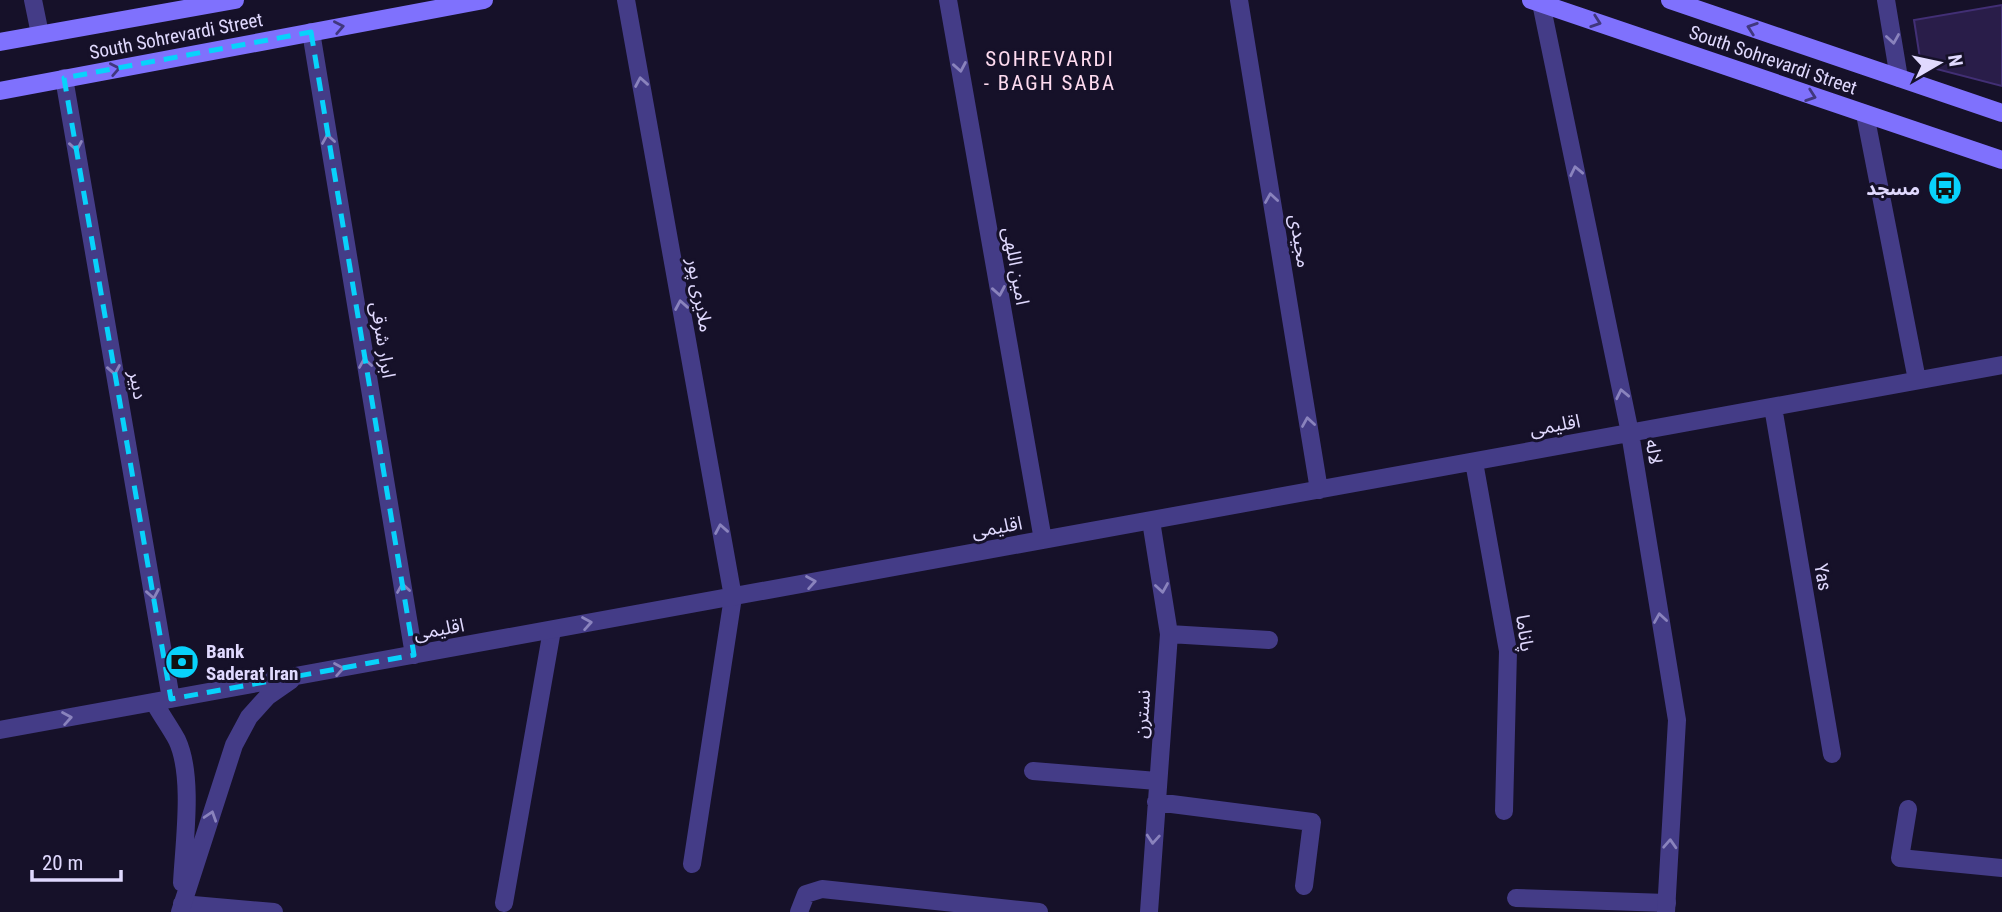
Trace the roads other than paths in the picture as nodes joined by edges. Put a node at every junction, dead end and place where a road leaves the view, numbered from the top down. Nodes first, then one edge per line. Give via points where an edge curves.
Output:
1 (33, 0) edge
2 (235, 0) edge
3 (484, 0) edge
4 (626, 0) edge
5 (948, 0) edge
6 (1239, 0) edge
7 (1670, 0) edge
8 (1886, 0) edge
9 (1536, 2) edge
10 (311, 32) junction
11 (40, 34) junction
12 (0, 42) edge
13 (64, 78) junction
14 (1899, 78) junction
15 (0, 90) edge
16 (2002, 113) edge
17 (1865, 114) junction
18 (2002, 160) edge
19 (2002, 365) edge
20 (1916, 380) junction
21 (1773, 407) junction
22 (1630, 433) junction
23 (1474, 461) junction
24 (1319, 490) junction
25 (1151, 520) junction
26 (1042, 540) junction
27 (733, 597) junction
28 (552, 630) junction
29 (1169, 634) junction
30 (1269, 640) dead end
31 (414, 655) junction
32 (297, 676) junction
33 (162, 701) junction
34 (0, 730) edge
35 (1832, 754) dead end
36 (1033, 771) dead end
37 (1157, 781) junction
38 (1156, 802) junction
39 (1908, 809) dead end
40 (1504, 811) dead end
41 (692, 864) dead end
42 (2002, 868) edge
43 (1304, 886) dead end
44 (1516, 898) dead end
45 (504, 903) dead end
46 (181, 908) edge
47 (1666, 908) edge
48 (988, 910) edge
49 (274, 912) edge
50 (799, 912) edge
51 (1039, 912) edge
52 (1149, 912) edge

1 - 11 street
2 - 11 main road, South Sohrevardi Street
10 -> 3 main road, South Sohrevardi Street
27 -> 4 street, ملایری پور
5 -> 26 street, امین اللهی
24 -> 6 street, مجیدی
14 -> 7 main road, South Sohrevardi Street
8 -> 14 street
9 -> 17 main road, South Sohrevardi Street
22 -> 9 street, لاله
13 -> 10 main road, South Sohrevardi Street
31 -> 10 street, ابرار شرقی
11 - 12 main road, South Sohrevardi Street
13 - 15 main road, South Sohrevardi Street
13 -> 33 street, دبیر
14 - 16 main road, South Sohrevardi Street
17 - 18 main road, South Sohrevardi Street
17 - 20 street
19 - 20 street, اقلیمی
20 - 21 street, اقلیمی
21 - 22 street, اقلیمی
21 - 35 street, Yas
22 - 23 street, اقلیمی
47 -> 22 street, لاله via 1677,720
23 - 24 street, اقلیمی
23 - 40 street, پاناما via 1508,651
24 - 25 street, اقلیمی
25 - 26 street, اقلیمی
25 -> 29 street, نسترن
27 -> 26 street, اقلیمی
28 -> 27 street, اقلیمی
27 - 41 street, ملایری پور
28 - 31 street, اقلیمی
28 - 45 street
29 - 30 street
29 - 37 street, نسترن
32 -> 31 street, اقلیمی
32 - 33 street, اقلیمی
46 -> 32 street via 234,745 249,717 268,696
34 -> 33 street, اقلیمی
33 - 46 street via 185,767
36 - 37 street
37 - 38 street, نسترن
38 - 43 street via 1312,822
38 -> 52 street, نسترن
39 - 42 street via 1900,858
44 - 47 street
46 - 49 street
48 - 50 street via 822,889 806,894
48 - 51 street

